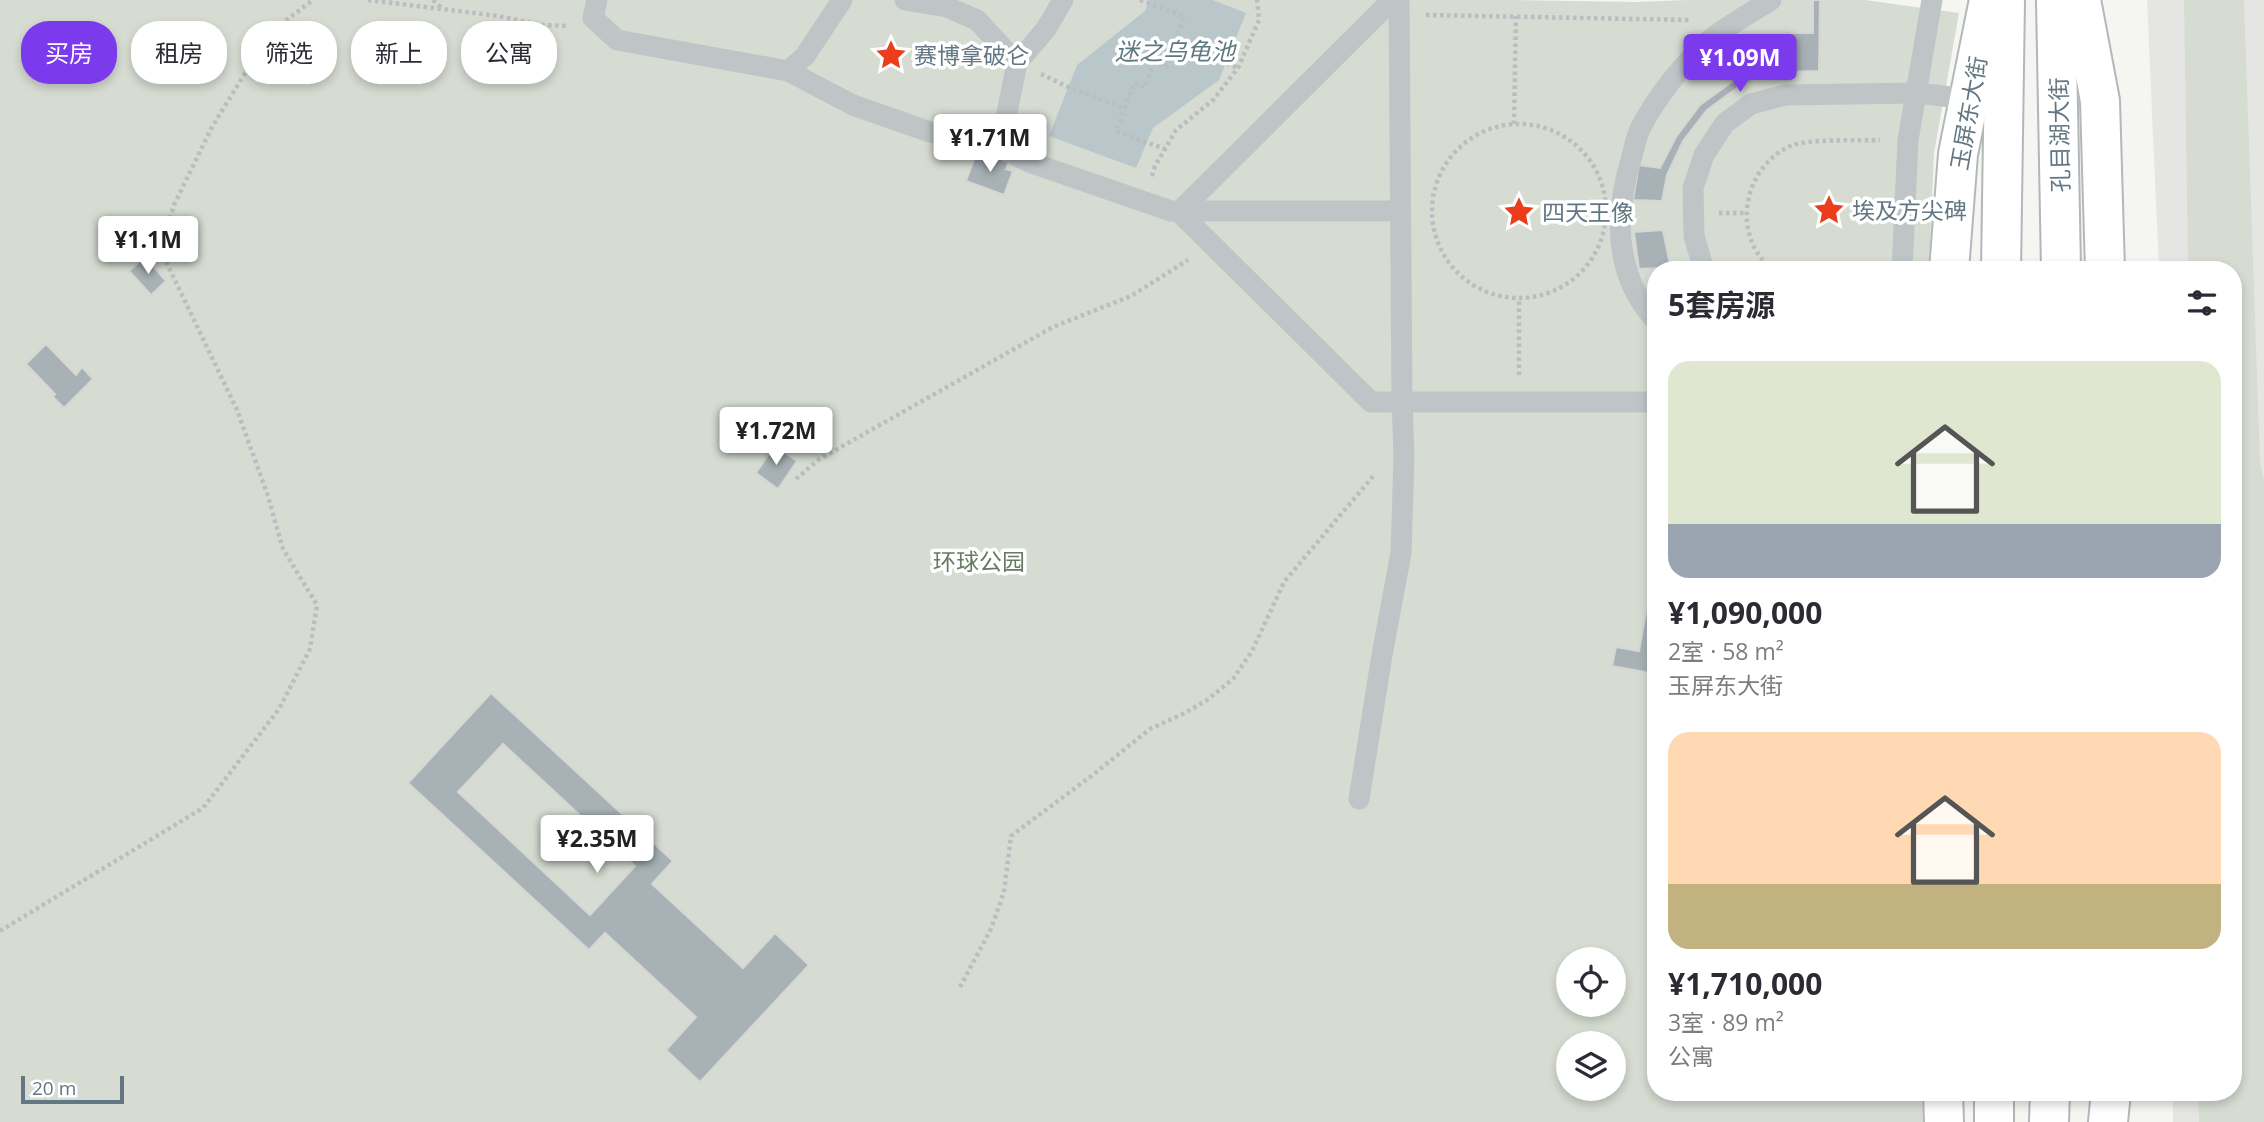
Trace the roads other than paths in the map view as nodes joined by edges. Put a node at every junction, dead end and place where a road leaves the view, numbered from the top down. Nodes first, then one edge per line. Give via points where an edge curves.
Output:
1 (842, 0) edge
2 (905, 0) edge
3 (1063, 0) edge
4 (1771, 0) edge
5 (1932, 0) edge
6 (1989, 0) edge
7 (2005, 0) edge
8 (2056, 0) edge
9 (2081, 0) edge
10 (1397, 5) edge
11 (595, 9) edge
12 (1017, 63) junction
13 (788, 72) junction
14 (1917, 93) junction
15 (1969, 99) junction
16 (1000, 146) junction
17 (1400, 211) junction
18 (1179, 212) junction
19 (1701, 261) edge
20 (1902, 261) edge
21 (1950, 261) edge
22 (2001, 261) edge
23 (2061, 261) edge
24 (2105, 261) edge
25 (1647, 311) edge
26 (1402, 402) junction
27 (1647, 402) edge
28 (1359, 799) dead end
29 (1943, 1101) edge
30 (1994, 1101) edge
31 (2050, 1101) edge
32 (2110, 1101) edge
33 (1944, 1122) edge
34 (1994, 1122) edge
35 (2049, 1122) edge
36 (2108, 1122) edge

1 - 13 lane via 805,56
2 - 12 lane via 947,7 977,20
3 - 12 lane
4 - 25 lane via 1706,43 1667,87 1641,127 1619,215 1623,265
5 - 14 lane
6 - 15 main road, 玉屏东大街
7 - 22 main road
8 - 23 main road, 孔目湖大街
9 - 24 main road via 2100,101
10 - 17 lane
10 - 18 lane
11 - 13 lane via 617,40
12 - 16 lane
13 - 16 lane via 853,105 930,132
14 - 15 lane
14 - 19 lane via 1786,95 1751,104 1725,123 1704,155 1693,188 1694,236
14 - 20 lane via 1908,139
15 - 21 main road, 玉屏东大街 via 1958,154
16 - 18 lane via 1029,162
17 - 18 lane
17 - 26 lane
18 - 26 lane via 1371,402
26 - 27 lane
26 - 28 lane via 1401,553
29 - 33 main road
30 - 34 main road
31 - 35 main road
32 - 36 main road

